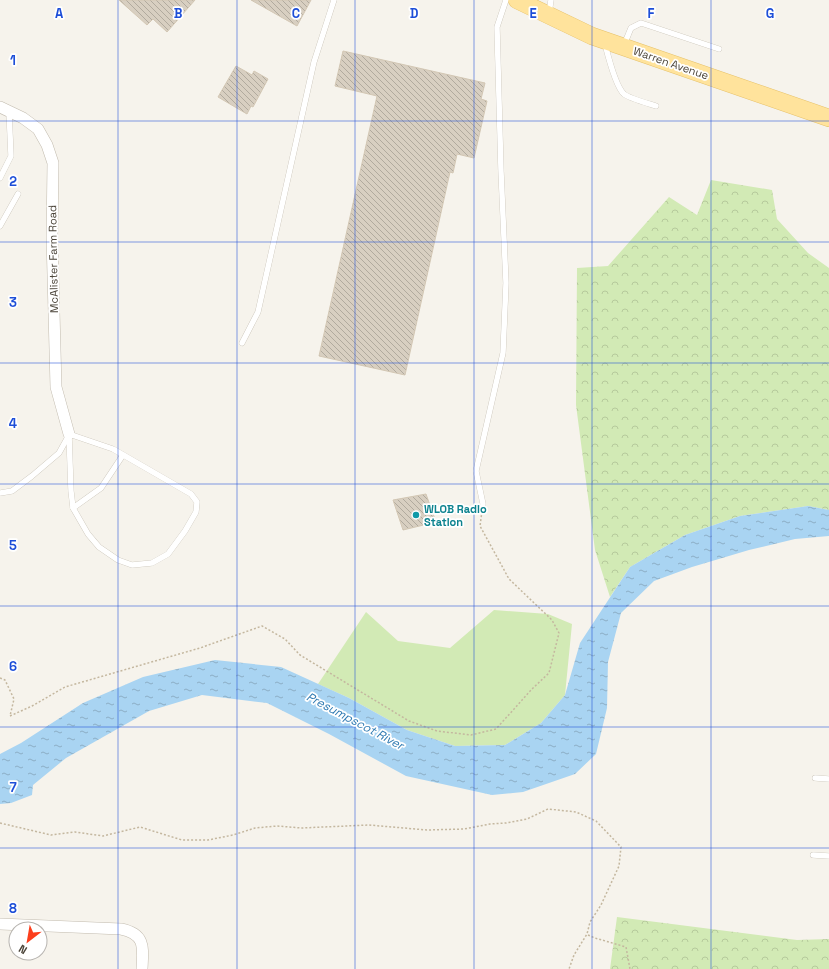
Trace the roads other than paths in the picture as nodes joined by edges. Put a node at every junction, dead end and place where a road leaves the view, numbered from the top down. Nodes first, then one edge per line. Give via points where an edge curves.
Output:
1 (334, 0) edge
2 (506, 0) edge
3 (517, 0) edge
4 (550, 8) edge
5 (604, 40) junction
6 (623, 47) junction
7 (719, 49) dead end
8 (656, 106) dead end
9 (5, 109) edge
10 (829, 118) edge
11 (1, 174) edge
12 (18, 194) dead end
13 (0, 226) edge
14 (242, 343) dead end
15 (69, 434) junction
16 (123, 455) junction
17 (0, 493) edge
18 (483, 504) road end
19 (73, 508) junction
20 (815, 778) dead end
21 (829, 779) edge
22 (813, 855) dead end
23 (829, 856) edge
24 (0, 924) edge
25 (142, 969) edge

1 - 14 lane via 314,62 258,312
2 - 18 lane via 497,27 506,283 503,353 476,471
3 - 4 main road, Warren Avenue
4 - 5 main road, Warren Avenue via 578,30
5 - 6 main road, Warren Avenue
5 - 8 lane via 609,60 624,94
6 - 7 lane via 631,28 642,23
6 - 10 main road, Warren Avenue
9 - 11 lane via 11,156
9 - 15 street, McAlister Farm Road via 38,129 53,163 56,387
12 - 13 lane
15 - 16 lane
15 - 17 lane via 59,453 38,471 12,491
15 - 19 lane
16 - 19 lane via 101,488
16 - 19 lane via 191,494 198,502 196,512 168,554 152,564 132,565 118,560 99,547
20 - 21 lane
22 - 23 lane
24 - 25 street via 130,930 138,935 142,942

